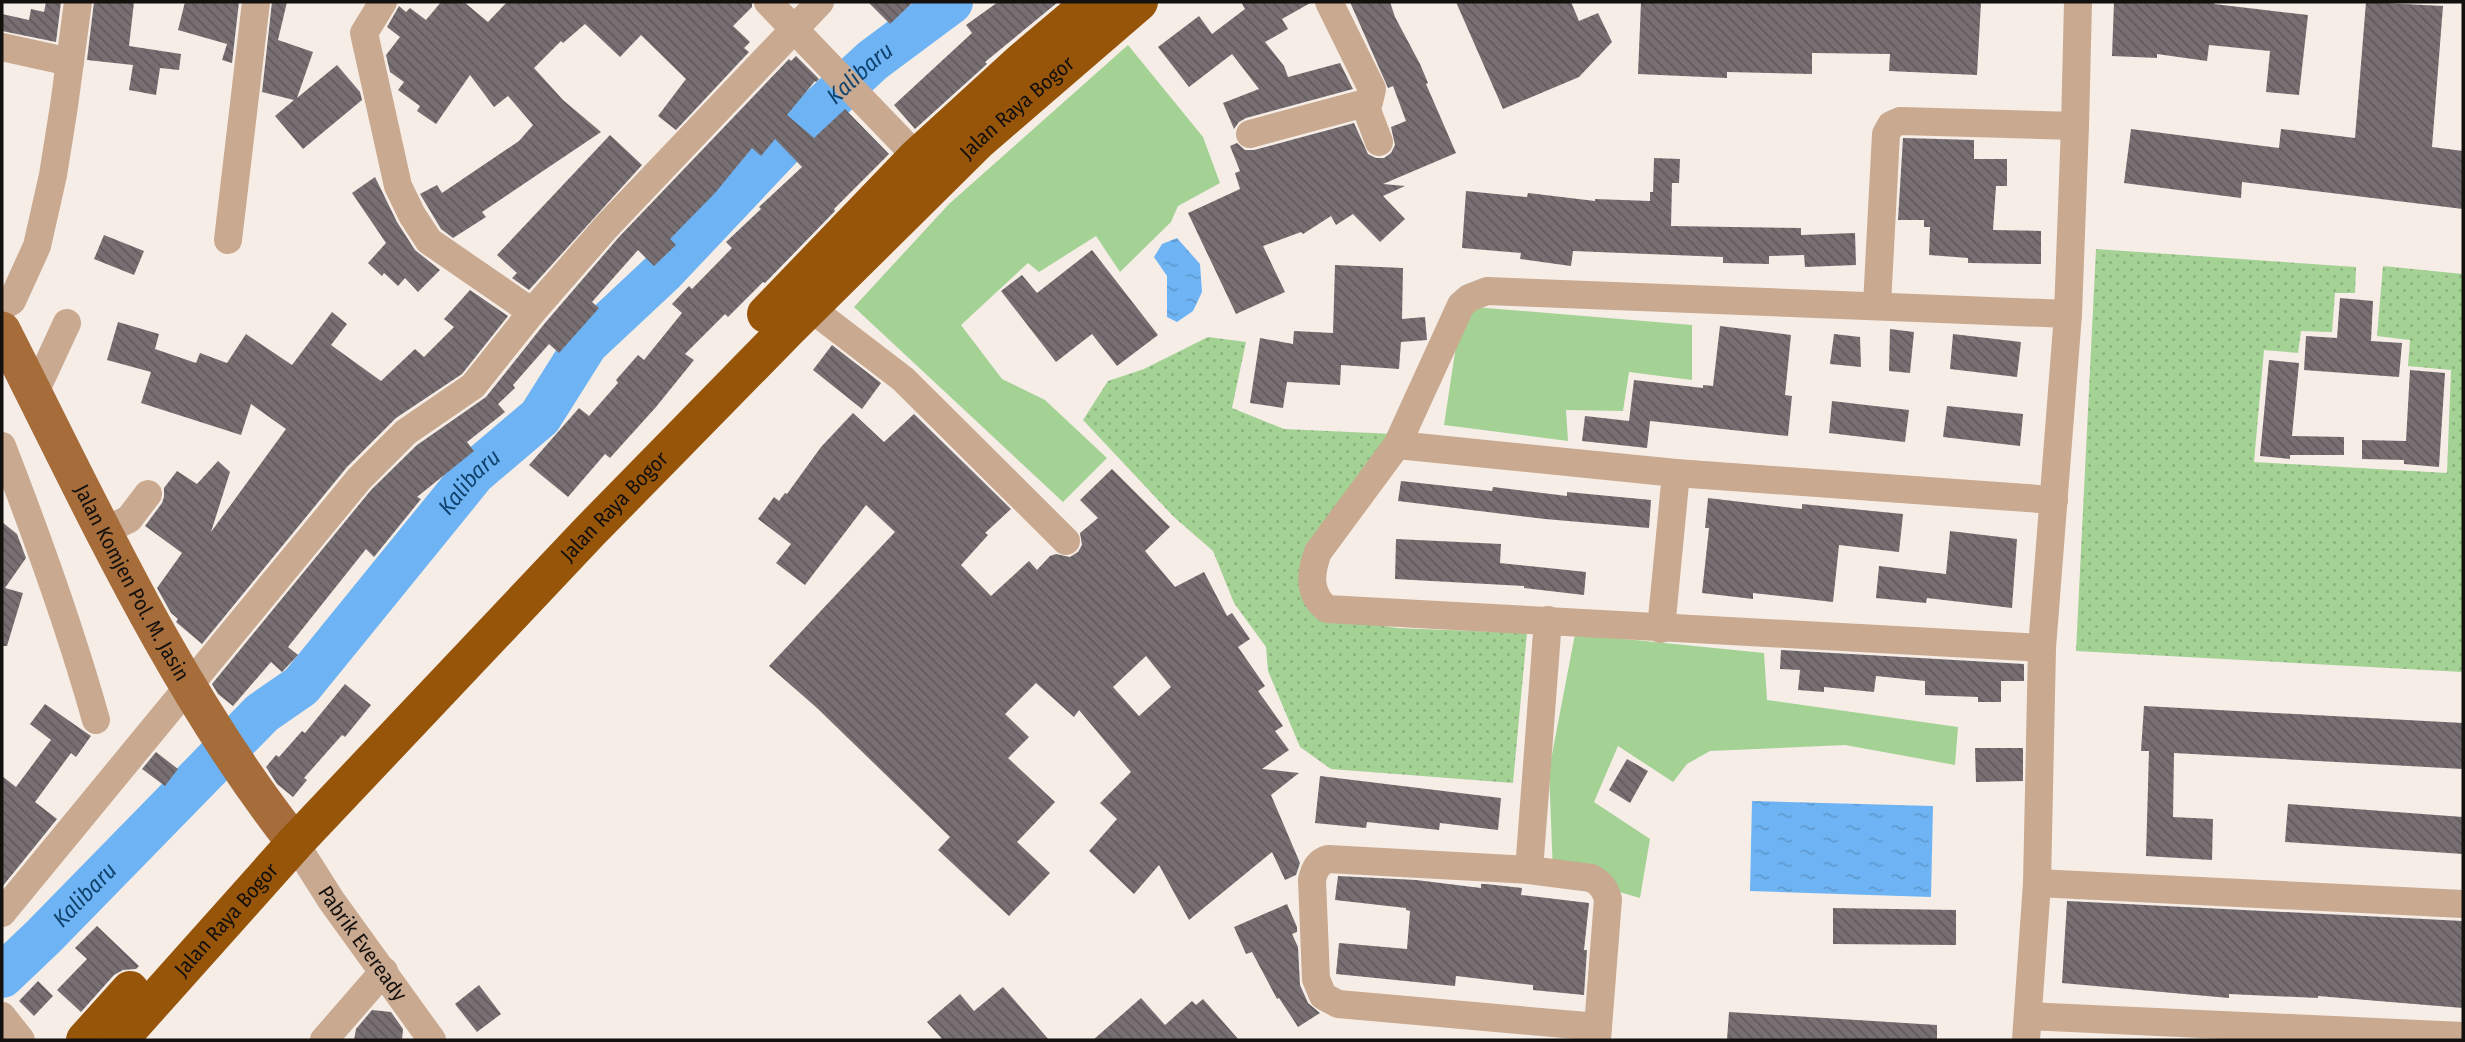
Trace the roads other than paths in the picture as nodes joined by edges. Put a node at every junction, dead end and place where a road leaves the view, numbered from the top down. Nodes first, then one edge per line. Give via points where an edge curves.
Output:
1 (78, 2) edge
2 (256, 2) edge
3 (383, 2) edge
4 (768, 2) edge
5 (820, 2) edge
6 (1092, 2) edge
7 (1139, 2) edge
8 (1329, 2) edge
9 (2078, 2) edge
10 (795, 29) junction
11 (2, 47) edge
12 (69, 62) junction
13 (1365, 105) junction
14 (2076, 126) junction
15 (1250, 134) dead end
16 (1379, 142) dead end
17 (917, 158) junction
18 (228, 240) dead end
19 (1877, 306) junction
20 (2, 307) edge
21 (809, 307) junction
22 (532, 312) junction
23 (2068, 314) junction
24 (66, 323) dead end
25 (2, 330) edge
26 (34, 394) junction
27 (2, 446) edge
28 (1397, 446) junction
29 (1676, 473) junction
30 (148, 494) dead end
31 (2054, 500) junction
32 (105, 531) junction
33 (1066, 541) dead end
34 (1548, 620) junction
35 (1661, 629) junction
36 (2042, 648) junction
37 (187, 686) junction
38 (96, 720) dead end
39 (288, 834) junction
40 (1529, 870) junction
41 (2037, 883) junction
42 (2463, 904) edge
43 (2, 913) edge
44 (384, 971) junction
45 (2, 1016) edge
46 (2027, 1028) edge
47 (1597, 1033) edge
48 (2463, 1036) edge
49 (21, 1040) edge
50 (85, 1040) edge
51 (119, 1040) edge
52 (324, 1040) edge
53 (432, 1040) edge

1 - 12 street
2 - 18 street
3 - 22 street via 364,33 402,197 429,241
4 - 10 street
5 - 10 street
6 - 17 highway, Jalan Raya Bogor
7 - 21 highway, Jalan Raya Bogor via 979,140
8 - 13 street via 1372,89 1372,98
9 - 14 street
10 - 17 street
10 - 22 street via 607,226
11 - 12 street
12 - 20 street via 37,246 12,302
13 - 15 street
13 - 16 street
14 - 19 street via 1900,121 1891,125 1886,134
14 - 23 street
17 - 39 highway, Jalan Raya Bogor via 654,429
19 - 23 street
19 - 28 street via 1479,293 1461,305
21 - 33 street via 903,379
21 - 39 highway, Jalan Raya Bogor
22 - 37 street via 473,386 406,432 359,479
23 - 31 street
24 - 26 street
25 - 26 main road, Jalan Komjen Pol. M. Jasin
26 - 32 main road, Jalan Komjen Pol. M. Jasin
27 - 38 street
28 - 29 street
28 - 34 street via 1318,552 1312,585 1319,603 1327,609
29 - 31 street
29 - 35 street
30 - 32 street via 129,519
31 - 36 street
32 - 37 main road, Jalan Komjen Pol. M. Jasin
34 - 35 street
34 - 40 street
35 - 36 street
36 - 41 street
37 - 39 main road, Jalan Komjen Pol. M. Jasin
37 - 43 street
39 - 44 street, Pabrik Eveready
39 - 50 highway, Jalan Raya Bogor
39 - 51 highway, Jalan Raya Bogor
40 - 47 street via 1591,878 1606,891
40 - 47 street via 1322,861 1312,880 1319,989 1338,1004
41 - 42 street
41 - 46 street
44 - 52 street
44 - 53 street, Pabrik Eveready
45 - 49 street
46 - 48 street

